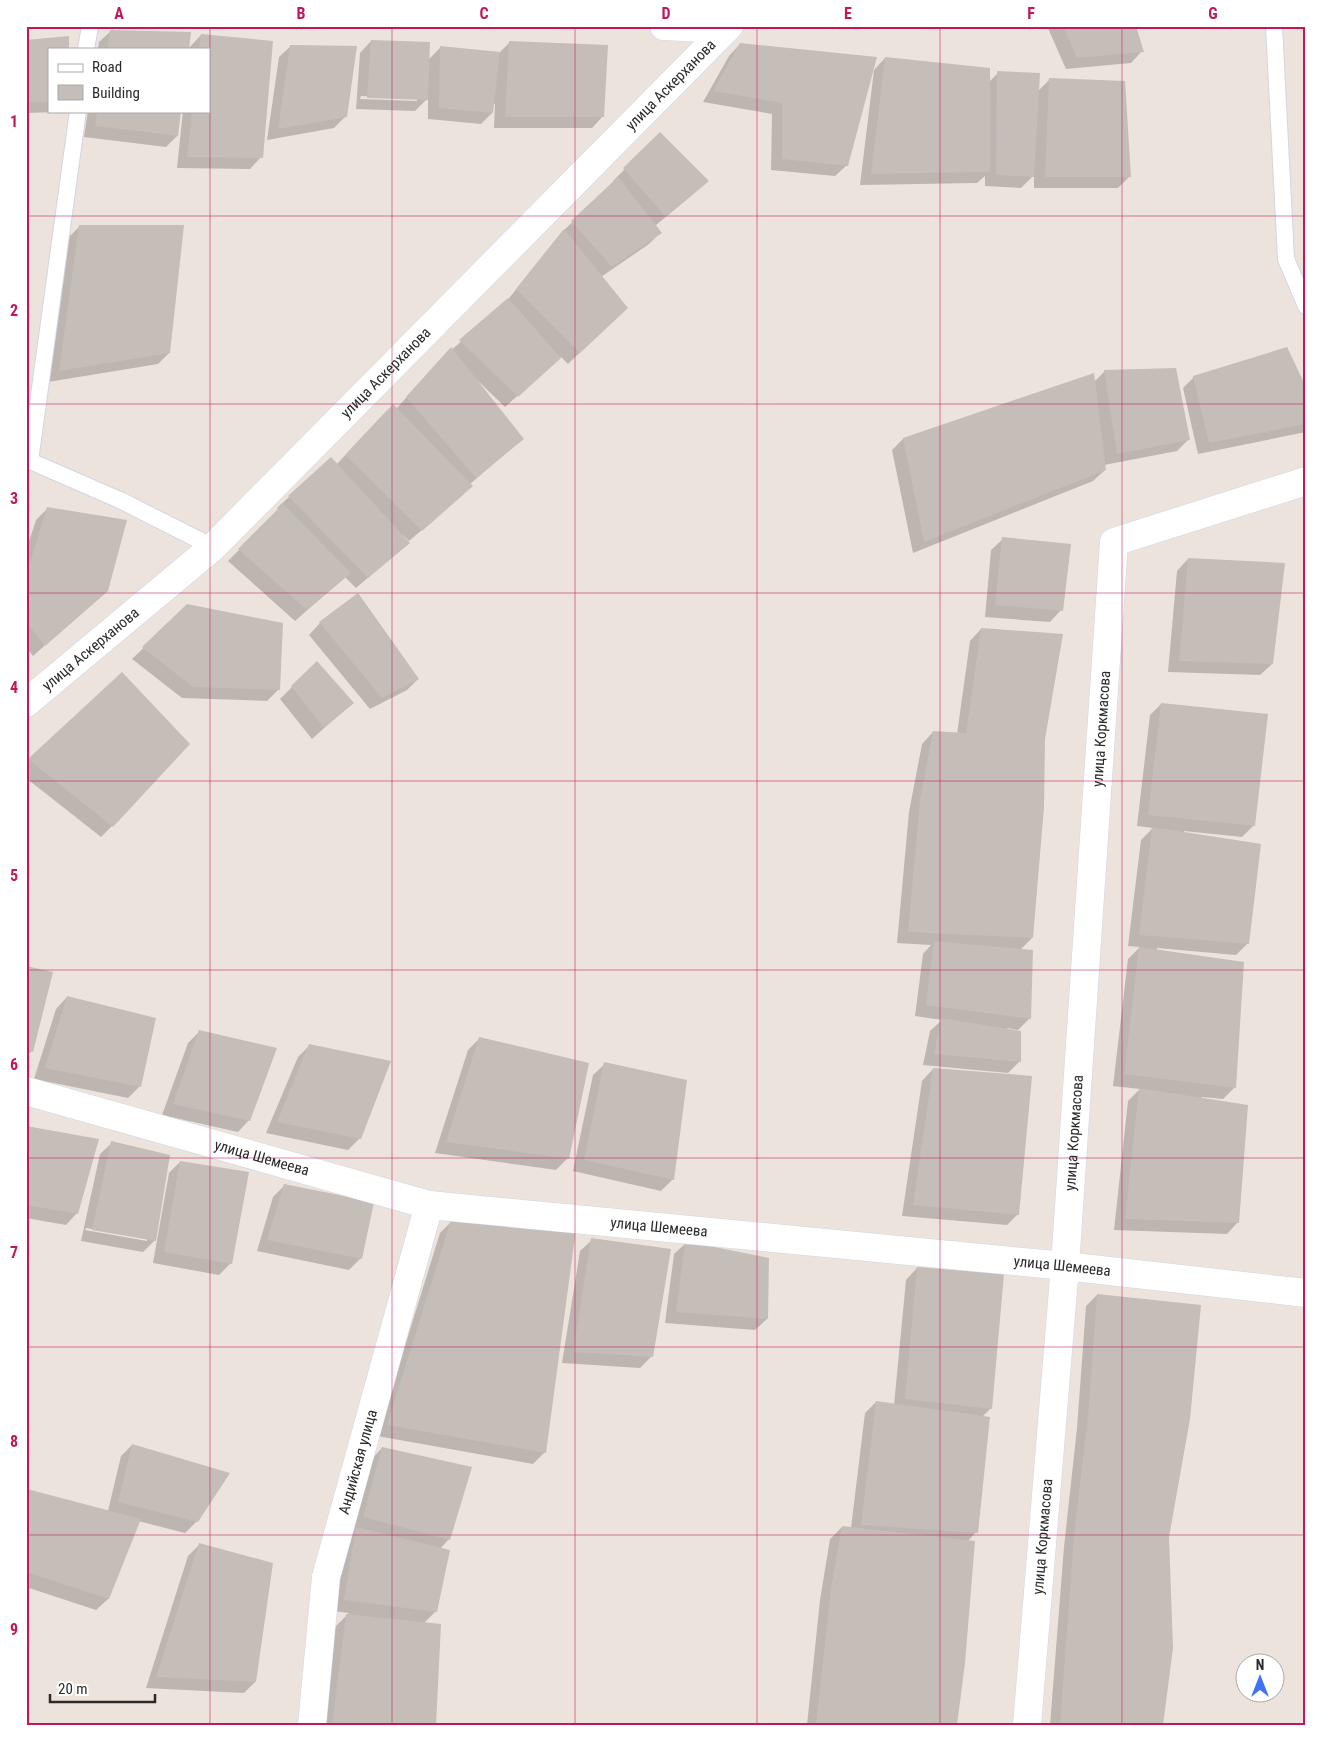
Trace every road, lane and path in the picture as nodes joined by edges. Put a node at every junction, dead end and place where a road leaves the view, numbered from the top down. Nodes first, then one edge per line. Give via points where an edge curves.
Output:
1 (90, 26) edge
2 (664, 26) edge
3 (1274, 26) edge
4 (732, 27) edge
5 (86, 48) edge
6 (78, 112) edge
7 (1306, 306) edge
8 (1306, 481) edge
9 (213, 547) junction
10 (26, 703) edge
11 (26, 1091) edge
12 (429, 1205) junction
13 (1065, 1266) junction
14 (1306, 1293) edge
15 (312, 1725) edge
16 (1027, 1725) edge

1 - 5 lane
2 - 4 street
3 - 7 lane via 1286,258
4 - 9 street, улица Аскерханова
6 - 9 lane via 30,461 122,501
8 - 13 street, улица Коркмасова via 1114,542
9 - 10 street, улица Аскерханова
11 - 12 street, улица Шемеева
12 - 13 street, улица Шемеева
12 - 15 street, Андийская улица via 326,1577
13 - 14 street, улица Шемеева
13 - 16 street, улица Коркмасова

